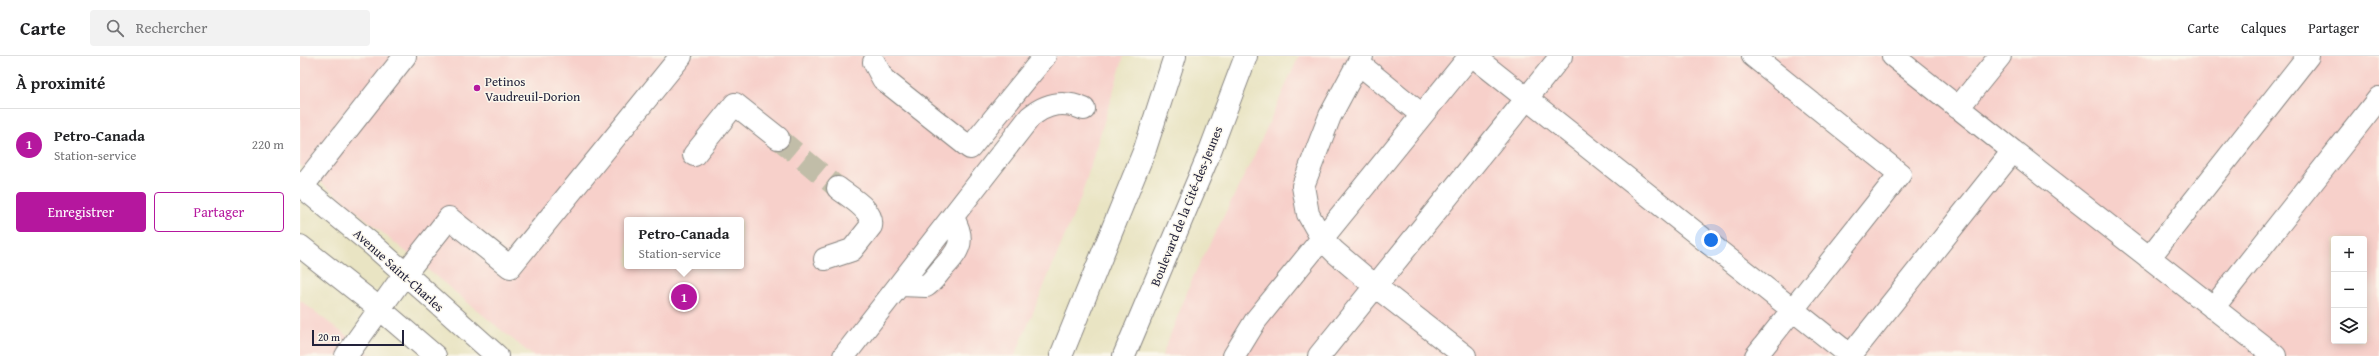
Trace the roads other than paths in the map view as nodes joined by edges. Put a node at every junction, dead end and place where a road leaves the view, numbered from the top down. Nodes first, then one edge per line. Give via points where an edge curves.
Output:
1 (405, 56) edge
2 (681, 56) edge
3 (1045, 56) edge
4 (1176, 56) edge
5 (1246, 56) edge
6 (1471, 56) edge
7 (1561, 56) edge
8 (1753, 56) edge
9 (1893, 56) edge
10 (2000, 56) edge
11 (2308, 56) edge
12 (873, 58) edge
13 (1360, 59) edge
14 (1526, 98) junction
15 (2379, 98) edge
16 (1958, 108) junction
17 (1084, 109) dead end
18 (1422, 116) junction
19 (778, 138) tunnel mouth
20 (2013, 151) junction
21 (694, 155) dead end
22 (301, 186) edge
23 (838, 188) tunnel mouth
24 (1322, 239) junction
25 (300, 246) edge
26 (2149, 258) junction
27 (826, 259) dead end
28 (404, 275) junction
29 (1375, 286) junction
30 (2213, 308) junction
31 (380, 309) junction
32 (1793, 310) junction
33 (346, 356) edge
34 (435, 356) edge
35 (497, 356) edge
36 (844, 356) edge
37 (1061, 356) edge
38 (1124, 356) edge
39 (1234, 356) edge
40 (1319, 356) edge
41 (1464, 356) edge
42 (1756, 356) edge
43 (1850, 356) edge
44 (2275, 356) edge

1 - 22 main road
2 - 28 main road via 510,267 449,218
3 - 12 main road via 970,148 883,79
4 - 37 main road via 1145,149
5 - 38 main road, Boulevard de la Cité-des-Jeunes via 1207,159
6 - 14 main road
6 - 18 main road
7 - 14 main road
8 - 32 main road via 1900,174
9 - 16 main road
10 - 16 main road
11 - 26 main road
13 - 18 main road
13 - 24 main road via 1330,116 1303,186 1308,214
14 - 29 main road
14 - 32 main road
15 - 30 main road
16 - 20 main road
17 - 36 main road via 1062,103 1039,110 1030,117
18 - 24 main road
19 - 21 main road via 735,104
20 - 26 main road
20 - 43 main road
22 - 28 main road, Avenue Saint-Charles
23 - 27 main road via 868,213 871,217 871,226 852,250
24 - 29 main road
24 - 39 main road via 1256,320
25 - 31 main road
26 - 30 main road
28 - 31 main road
28 - 35 main road, Avenue Saint-Charles
29 - 40 main road
29 - 41 main road
30 - 44 main road
31 - 33 main road
31 - 34 main road
32 - 42 main road
32 - 43 main road

